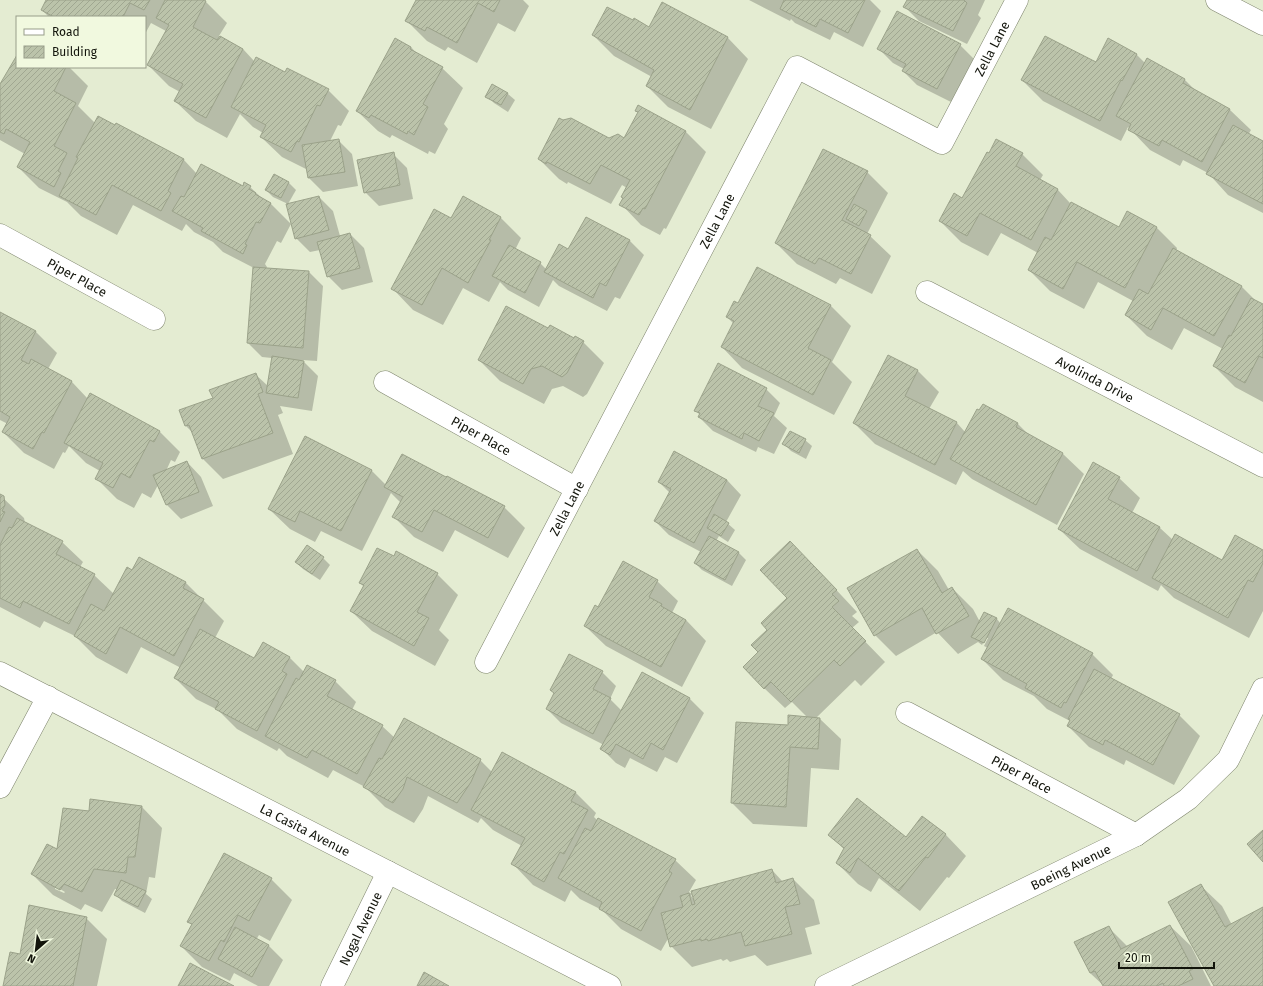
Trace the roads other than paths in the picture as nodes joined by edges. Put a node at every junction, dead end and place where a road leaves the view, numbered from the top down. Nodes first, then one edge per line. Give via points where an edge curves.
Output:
1 (1017, 0) edge
2 (1217, 0) edge
3 (1263, 24) edge
4 (0, 235) edge
5 (927, 292) dead end
6 (154, 319) dead end
7 (385, 382) dead end
8 (1263, 466) edge
9 (577, 490) junction
10 (486, 662) dead end
11 (0, 673) edge
12 (1263, 689) edge
13 (48, 697) junction
14 (907, 713) dead end
15 (0, 787) edge
16 (1136, 835) junction
17 (388, 872) junction
18 (332, 986) edge
19 (610, 986) edge
20 (826, 986) edge

1 - 9 street, Zella Lane via 942,143 797,67
2 - 3 street
4 - 6 street, Piper Place
5 - 8 street, Avolinda Drive
7 - 9 street, Piper Place
9 - 10 street, Zella Lane
11 - 13 street, La Casita Avenue
12 - 16 street, Boeing Avenue via 1228,760 1188,799
13 - 15 street
13 - 17 street, La Casita Avenue
14 - 16 street, Piper Place
16 - 20 street, Boeing Avenue
17 - 18 street, Nogal Avenue
17 - 19 street, La Casita Avenue

